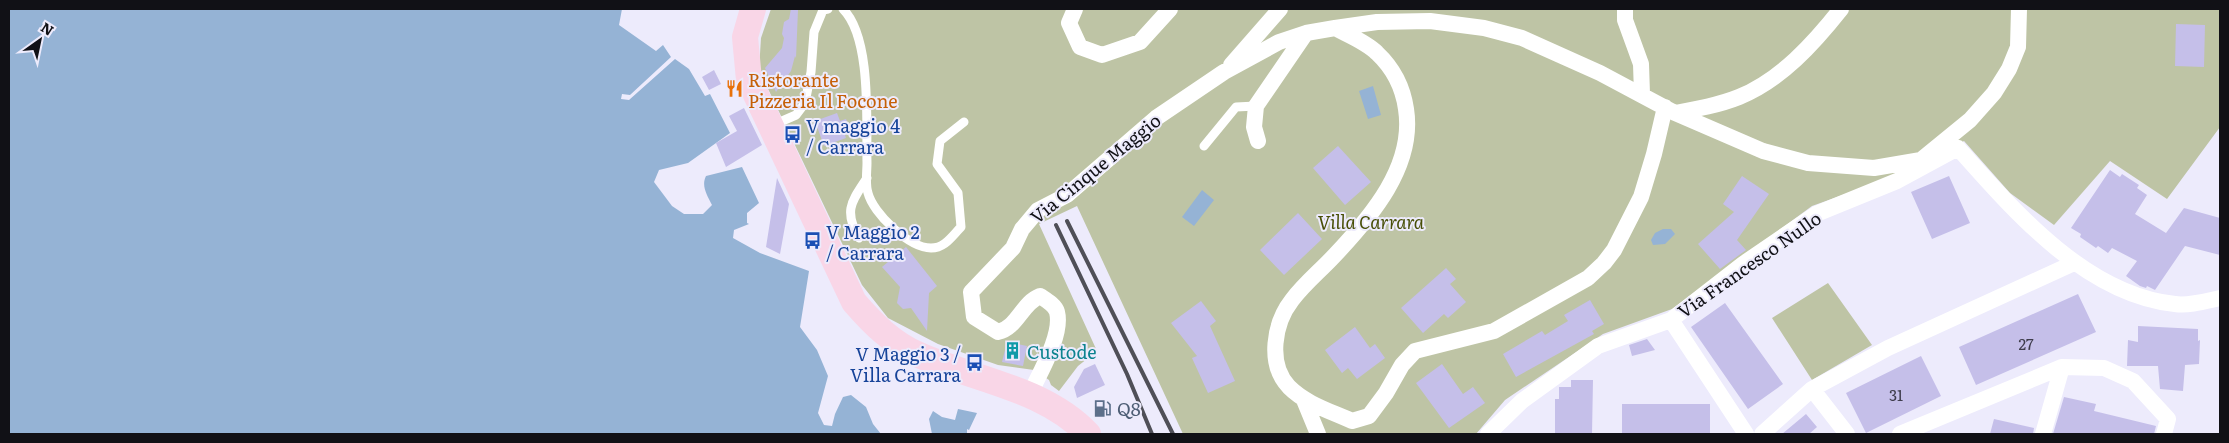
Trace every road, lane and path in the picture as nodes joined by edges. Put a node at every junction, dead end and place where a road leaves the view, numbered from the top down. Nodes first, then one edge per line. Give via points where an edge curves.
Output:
1 (753, 9) edge
2 (828, 9) edge
3 (843, 9) edge
4 (1075, 9) edge
5 (1170, 9) edge
6 (1280, 9) edge
7 (1625, 9) edge
8 (1841, 9) edge
9 (2020, 9) edge
10 (1335, 28) junction
11 (1306, 33) junction
12 (1224, 72) junction
13 (1642, 94) junction
14 (1256, 106) junction
15 (1670, 110) junction
16 (964, 122) dead end
17 (770, 125) junction
18 (1258, 141) dead end
19 (1204, 146) dead end
20 (867, 177) junction
21 (859, 238) dead end
22 (2074, 263) junction
23 (2220, 298) edge
24 (1671, 320) junction
25 (2062, 367) junction
26 (1812, 389) junction
27 (1029, 396) junction
28 (1304, 400) junction
29 (1088, 434) edge
30 (1318, 434) edge
31 (1488, 434) edge
32 (1746, 434) edge
33 (1762, 434) edge
34 (1847, 434) edge
35 (1900, 434) edge
36 (2043, 434) edge
37 (2164, 434) edge

1 - 17 main road via 745,37 749,80
2 - 17 lane via 824,10 814,32 805,104 796,115
3 - 20 lane via 852,18 866,72
4 - 5 street via 1069,23 1080,47 1102,56 1140,42
6 - 12 street, Via Cinque Maggio
7 - 13 street via 1625,20 1641,64
8 - 15 street via 1822,33 1776,76 1740,97 1708,107
9 - 15 street, Via Cinque Maggio via 2018,48 1994,93 1970,120 1921,160 1874,168 1808,163 1763,151
10 - 11 street, Via Cinque Maggio
10 - 13 street, Via Cinque Maggio via 1377,22 1430,21 1484,28 1522,38
10 - 28 street via 1376,51 1389,66 1404,94 1408,120 1406,147 1395,176 1375,206 1334,256 1291,300 1282,317 1275,335 1277,366 1288,386
11 - 12 street, Via Cinque Maggio via 1279,42
11 - 14 street
12 - 27 street, Via Cinque Maggio via 1156,118 1067,194 1038,210 1022,229 1013,248 972,292 974,317 998,332 1006,330 1032,299 1040,296 1057,312 1055,340
13 - 15 street, Via Cinque Maggio
14 - 18 street via 1254,127
14 - 19 lane via 1236,107
15 - 28 street via 1642,197 1614,250 1588,278 1494,332 1415,351 1368,416 1352,421
16 - 20 lane via 940,141 937,164 958,193 961,227 945,244 930,248 908,240 883,221 868,194
17 - 27 main road via 854,302 881,333 918,355
20 - 21 lane via 850,204 853,227
22 - 23 street, Via Francesco Nullo via 2104,281 2160,302 2177,305
22 - 24 street, Via Francesco Nullo via 2010,206 1958,148 1897,181 1816,214
22 - 26 street via 1888,348
24 - 31 street, Via Francesco Nullo via 1598,346 1522,401
24 - 32 street
25 - 35 street
25 - 36 street
25 - 37 street via 2104,368 2133,381 2168,419
26 - 33 street
26 - 34 street
27 - 29 main road via 1053,407
28 - 30 street

